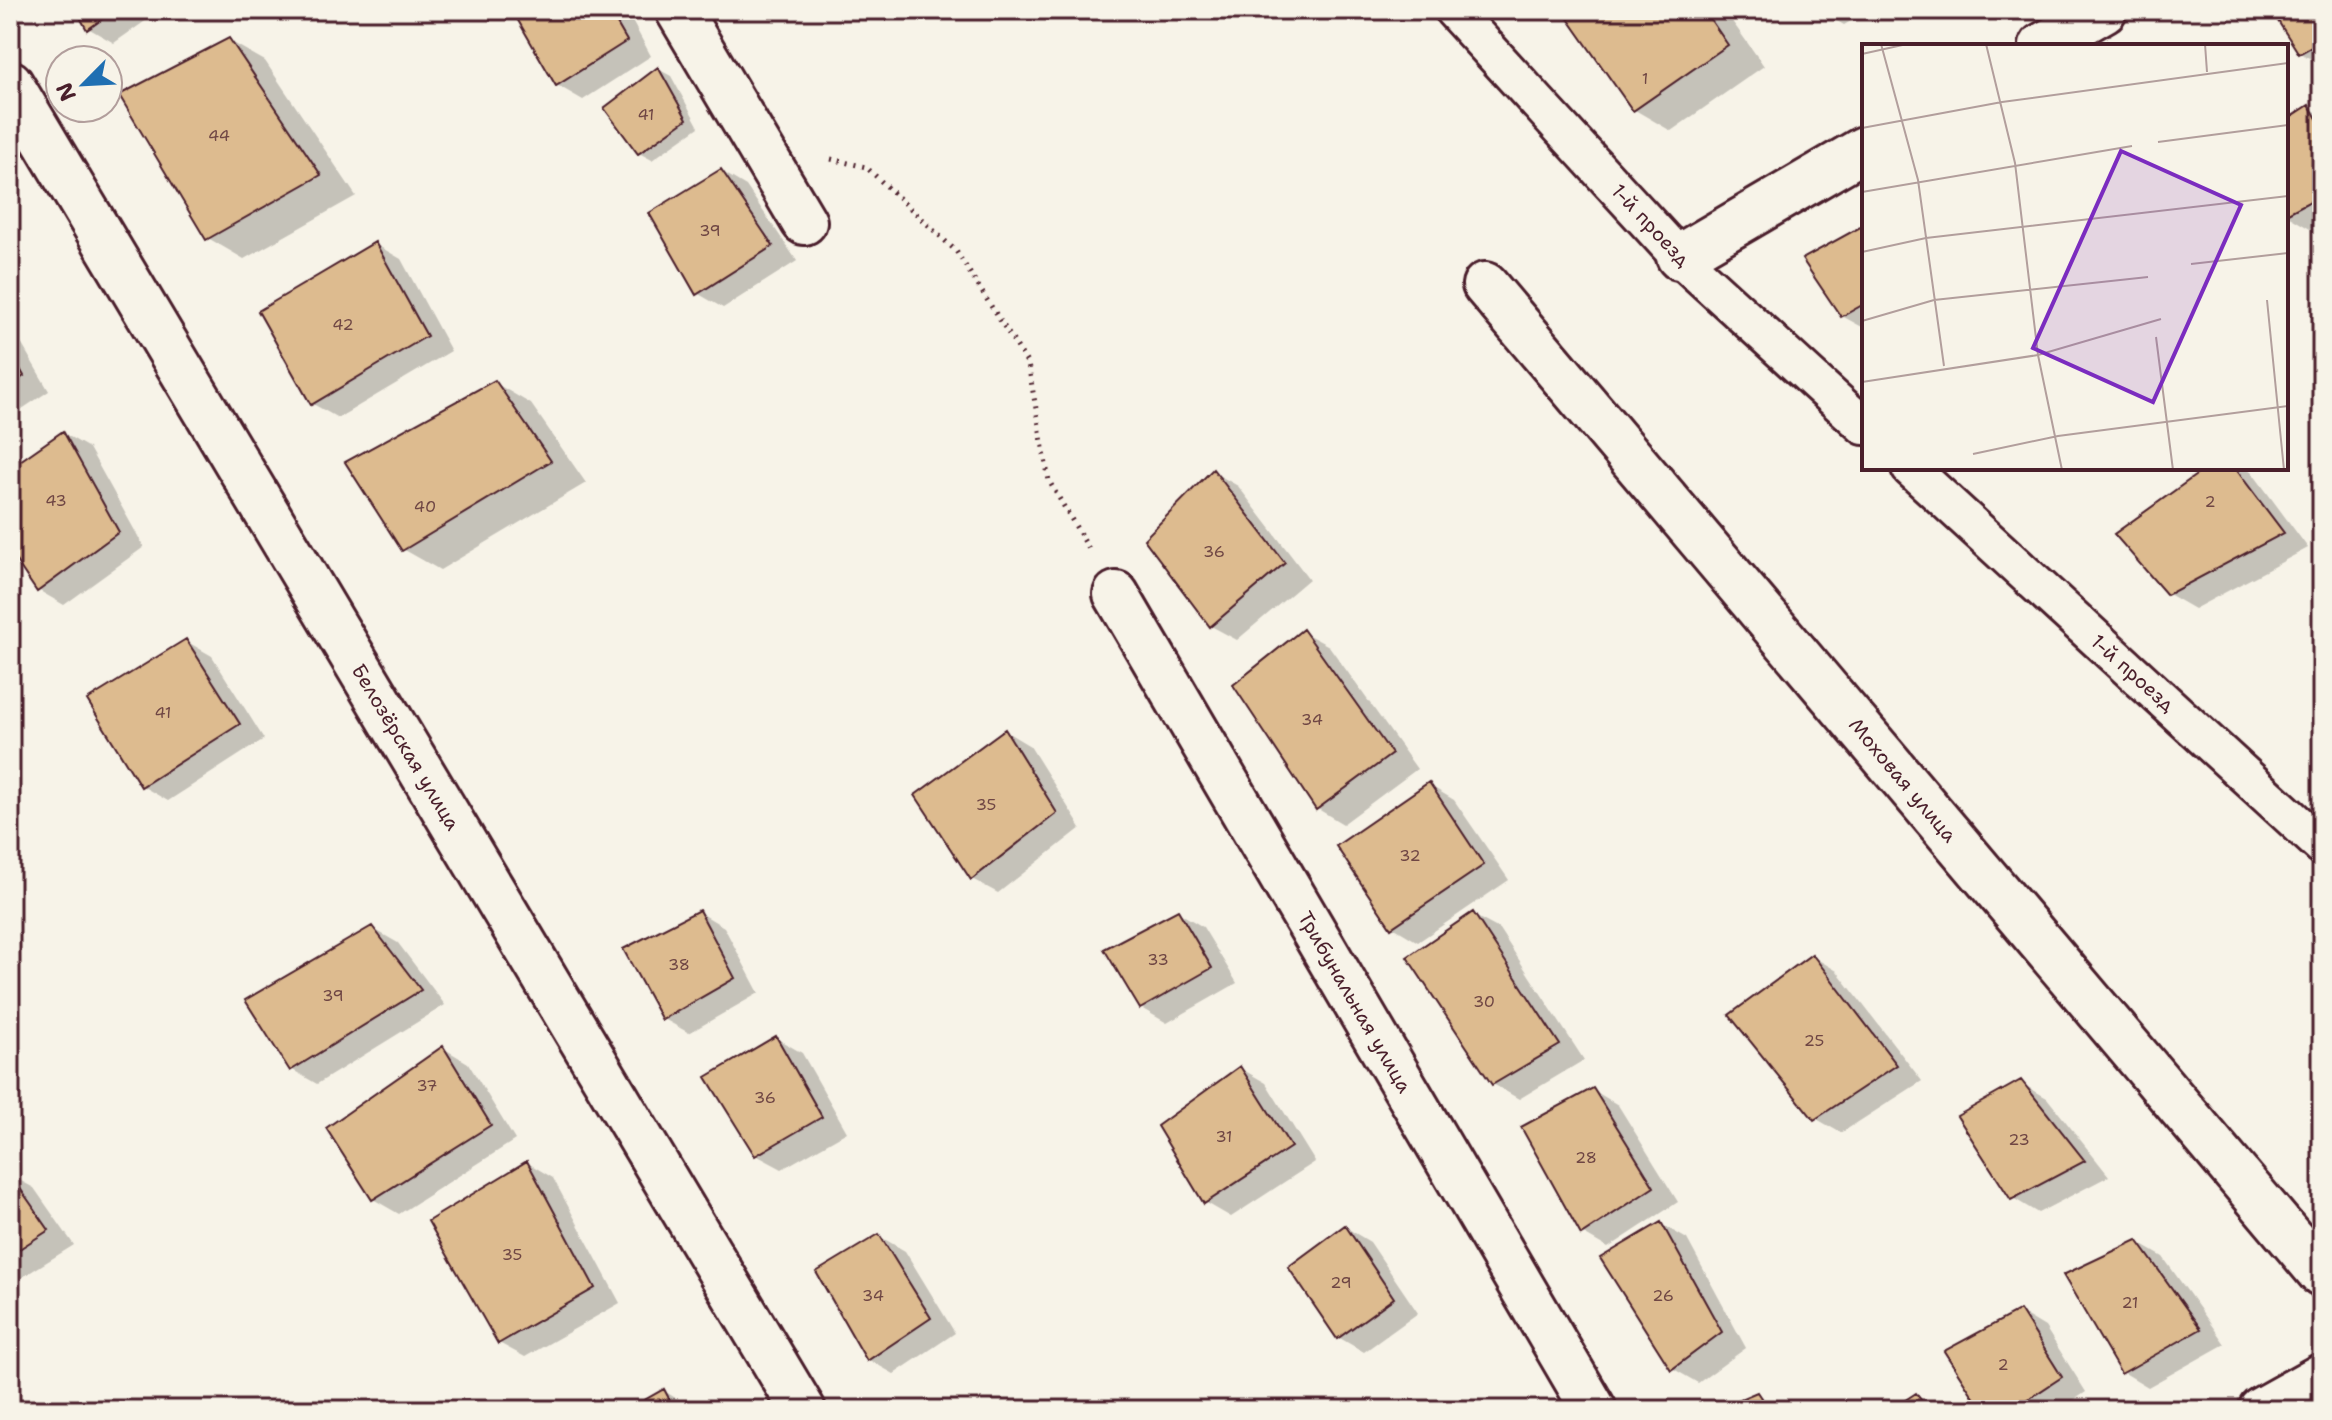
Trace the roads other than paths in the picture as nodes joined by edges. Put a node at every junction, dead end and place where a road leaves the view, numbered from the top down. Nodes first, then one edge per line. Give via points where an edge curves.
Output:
1 (678, 10) edge
2 (1453, 10) edge
3 (2104, 10) edge
4 (2045, 44) edge
5 (10, 83) edge
6 (1862, 150) edge
7 (804, 222) dead end
8 (1679, 257) junction
9 (1485, 285) dead end
10 (1862, 424) edge
11 (1912, 470) edge
12 (1116, 594) road end
13 (2322, 846) edge
14 (2322, 1275) edge
15 (2322, 1376) edge
16 (803, 1410) edge
17 (1594, 1410) edge
18 (2261, 1410) edge

1 - 7 street
2 - 8 lane, 1-й проезд
3 - 4 street
5 - 16 street, Белозёрская улица
6 - 8 street
8 - 10 lane, 1-й проезд
9 - 14 street, Моховая улица
11 - 13 lane, 1-й проезд
12 - 17 street, Трибунальная улица
15 - 18 street

